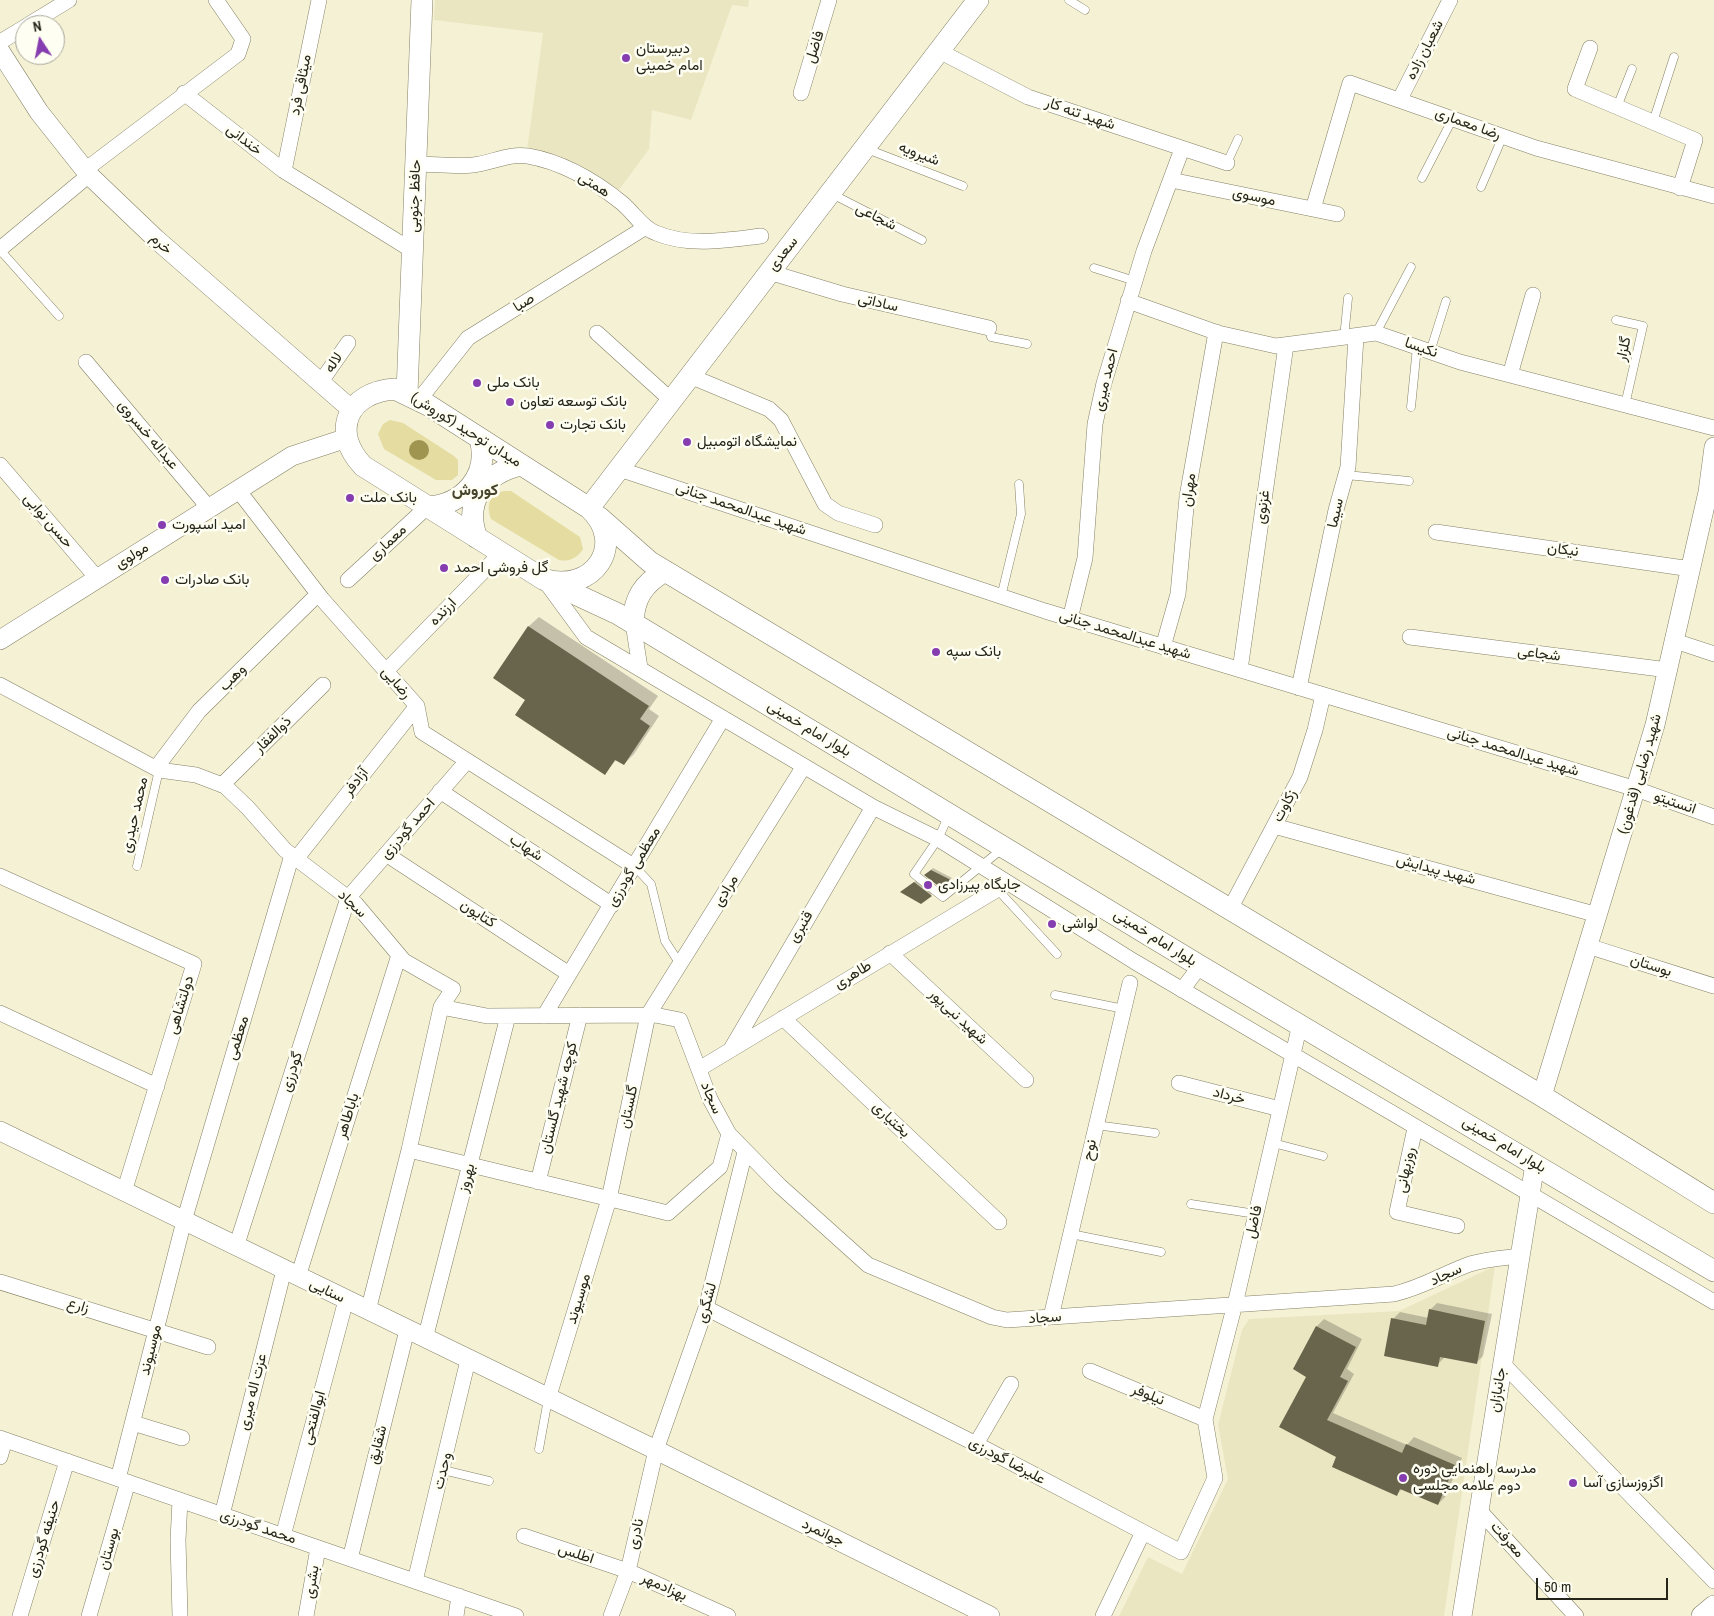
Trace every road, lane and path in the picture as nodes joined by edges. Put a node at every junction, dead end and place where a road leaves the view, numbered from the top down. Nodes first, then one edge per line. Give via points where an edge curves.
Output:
1 (69, 0) edge
2 (216, 0) edge
3 (319, 0) edge
4 (422, 0) edge
5 (830, 0) edge
6 (1069, 0) edge
7 (1450, 0) edge
8 (971, 2) edge
9 (1085, 10) dead end
10 (45, 15) edge
11 (15, 33) edge
12 (0, 42) edge
13 (1590, 48) dead end
14 (0, 51) edge
15 (939, 51) junction
16 (1674, 57) dead end
17 (1632, 69) dead end
18 (184, 93) junction
19 (801, 93) dead end
20 (1400, 99) junction
21 (1617, 107) junction
22 (1453, 118) junction
23 (1653, 122) junction
24 (1503, 136) junction
25 (1238, 139) dead end
26 (865, 148) junction
27 (1182, 149) junction
28 (1227, 163) joint
29 (416, 164) junction
30 (284, 171) junction
31 (87, 173) junction
32 (1422, 178) dead end
33 (1171, 180) junction
34 (963, 186) dead end
35 (1481, 187) dead end
36 (1680, 188) junction
37 (830, 193) junction
38 (1714, 196) edge
39 (1313, 209) junction
40 (1337, 214) dead end
41 (646, 226) junction
42 (761, 236) dead end
43 (922, 240) dead end
44 (0, 250) edge
45 (413, 251) junction
46 (1411, 267) dead end
47 (1094, 268) dead end
48 (769, 272) junction
49 (1135, 281) junction
50 (1533, 295) dead end
51 (1348, 298) dead end
52 (1128, 301) junction
53 (1446, 301) dead end
54 (60, 316) dead end
55 (1616, 320) dead end
56 (989, 328) joint
57 (1216, 332) junction
58 (597, 333) dead end
59 (1376, 333) junction
60 (1350, 337) junction
61 (348, 343) dead end
62 (1027, 344) dead end
63 (1286, 345) junction
64 (1424, 350) junction
65 (86, 362) dead end
66 (1510, 375) junction
67 (690, 376) junction
68 (320, 383) junction
69 (413, 397) junction
70 (671, 400) junction
71 (1626, 405) junction
72 (1411, 407) dead end
73 (352, 410) junction
74 (1714, 428) edge
75 (347, 438) junction
76 (480, 439) junction
77 (1714, 447) edge
78 (521, 464) junction
79 (0, 465) edge
80 (619, 469) junction
81 (1346, 475) junction
82 (1409, 481) dead end
83 (1020, 484) dead end
84 (238, 490) junction
85 (1711, 493) edge
86 (427, 507) junction
87 (210, 508) junction
88 (594, 512) junction
89 (875, 525) dead end
90 (1436, 532) dead end
91 (477, 538) junction
92 (501, 553) junction
93 (1690, 569) junction
94 (665, 571) junction
95 (97, 578) junction
96 (348, 580) dead end
97 (544, 580) junction
98 (318, 594) junction
99 (1001, 597) junction
100 (1070, 619) junction
101 (633, 623) junction
102 (1410, 637) dead end
103 (0, 640) edge
104 (1675, 641) junction
105 (1163, 647) junction
106 (1714, 654) edge
107 (640, 668) junction
108 (1240, 670) junction
109 (1668, 670) junction
110 (386, 671) junction
111 (0, 685) edge
112 (324, 685) dead end
113 (1299, 688) junction
114 (1323, 695) junction
115 (417, 706) junction
116 (724, 718) junction
117 (467, 760) junction
118 (804, 766) junction
119 (158, 769) junction
120 (222, 785) junction
121 (1636, 790) junction
122 (440, 791) junction
123 (873, 807) junction
124 (950, 813) junction
125 (1714, 816) edge
126 (1274, 826) junction
127 (938, 839) junction
128 (1005, 846) junction
129 (386, 854) junction
130 (294, 857) junction
131 (137, 866) dead end
132 (981, 866) junction
133 (635, 867) junction
134 (0, 876) edge
135 (1002, 886) junction
136 (348, 898) junction
137 (612, 904) junction
138 (1230, 909) junction
139 (1598, 915) junction
140 (1588, 946) junction
141 (890, 953) junction
142 (1058, 954) dead end
143 (399, 955) junction
144 (680, 964) junction
145 (1200, 966) junction
146 (570, 974) junction
147 (1130, 983) dead end
148 (1714, 986) edge
149 (1182, 990) junction
150 (1054, 996) dead end
151 (441, 1007) junction
152 (1124, 1009) junction
153 (0, 1013) edge
154 (580, 1015) junction
155 (648, 1015) junction
156 (508, 1016) junction
157 (544, 1016) junction
158 (783, 1018) junction
159 (1300, 1024) junction
160 (731, 1049) junction
161 (1293, 1056) junction
162 (699, 1068) junction
163 (1026, 1080) dead end
164 (1178, 1083) dead end
165 (157, 1086) junction
166 (1542, 1096) junction
167 (1280, 1109) junction
168 (1096, 1124) junction
169 (1415, 1128) junction
170 (0, 1131) edge
171 (1155, 1133) dead end
172 (729, 1134) junction
173 (1272, 1144) junction
174 (409, 1150) junction
175 (745, 1152) junction
176 (1323, 1156) dead end
177 (1535, 1164) junction
178 (471, 1165) junction
179 (538, 1182) junction
180 (124, 1192) junction
181 (1530, 1196) junction
182 (609, 1199) junction
183 (1714, 1203) edge
184 (1191, 1204) dead end
185 (1256, 1214) junction
186 (184, 1221) junction
187 (998, 1222) dead end
188 (1457, 1226) dead end
189 (1071, 1234) junction
190 (236, 1247) junction
191 (1160, 1252) dead end
192 (1520, 1256) junction
193 (1714, 1271) edge
194 (291, 1274) junction
195 (0, 1282) edge
196 (346, 1300) junction
197 (1714, 1302) edge
198 (1234, 1306) junction
199 (706, 1308) junction
200 (368, 1311) junction
201 (1051, 1318) junction
202 (157, 1329) junction
203 (407, 1330) junction
204 (425, 1339) junction
205 (208, 1347) dead end
206 (468, 1360) junction
207 (1502, 1363) junction
208 (1090, 1371) dead end
209 (1011, 1384) dead end
210 (548, 1399) junction
211 (1205, 1419) junction
212 (133, 1423) junction
213 (182, 1438) dead end
214 (2, 1439) edge
215 (976, 1444) junction
216 (539, 1449) dead end
217 (656, 1450) junction
218 (0, 1457) edge
219 (68, 1461) junction
220 (443, 1470) junction
221 (123, 1481) junction
222 (489, 1481) dead end
223 (180, 1500) junction
224 (1478, 1509) junction
225 (222, 1514) junction
226 (1144, 1532) junction
227 (283, 1536) junction
228 (524, 1536) dead end
229 (318, 1548) junction
230 (350, 1559) junction
231 (628, 1571) junction
232 (1714, 1581) edge
233 (415, 1582) junction
234 (459, 1596) junction
235 (1714, 1606) edge
236 (20, 1616) edge
237 (89, 1616) edge
238 (180, 1616) edge
239 (306, 1616) edge
240 (456, 1616) edge
241 (516, 1616) edge
242 (611, 1616) edge
243 (728, 1616) edge
244 (990, 1616) edge
245 (1103, 1616) edge
246 (1462, 1616) edge
247 (1576, 1616) edge
248 (1702, 1616) edge

1 - 10 street
2 - 18 street via 243,39 238,54
3 - 30 street, میثاقی فرد
4 - 29 main road, حافظ جنوبی
5 - 19 street, فاضل
6 - 9 lane
7 - 20 street, شعبان زاده
8 - 15 main road, سعدی
11 - 12 street
13 - 21 street via 1575,89
14 - 31 street, خرم via 39,112
15 - 26 main road, سعدی
15 - 27 street, شهید تنه کار via 1028,97
16 - 23 lane
17 - 21 lane
18 - 30 street, خندانی
18 - 31 street
20 - 22 street, رضا معماری
20 - 39 street, رضا معماری via 1350,83
21 - 23 street
22 - 24 street, رضا معماری
22 - 32 lane
23 - 36 street via 1695,140
24 - 35 lane
24 - 36 street, رضا معماری
25 - 28 lane
26 - 34 lane, شیرویه
26 - 37 main road, سعدی
27 - 28 street, شهید تنه کار
27 - 33 street, احمد میری
29 - 41 street, همتی via 474,165 499,157 527,156 571,170 595,184
29 - 45 main road, حافظ جنوبی
30 - 45 street, خندانی
31 - 44 street
31 - 68 street, خرم via 156,239
33 - 39 street, موسوی
33 - 49 street, احمد میری
36 - 38 street, رضا معماری
37 - 43 lane, شجاعی
37 - 48 main road, سعدی
39 - 40 street, موسوی
41 - 42 street, همتی via 654,233 698,242
41 - 69 street, صبا via 468,338
44 - 54 lane
45 - 69 main road, حافظ جنوبی
46 - 59 lane
47 - 49 lane
48 - 56 street, ساداتی via 842,294
48 - 67 main road, سعدی
49 - 52 street, احمد میری
50 - 66 street
51 - 60 lane
52 - 57 street
52 - 100 street, احمد میری via 1095,424 1085,558
53 - 64 lane
55 - 71 lane, گلزار via 1643,326
56 - 62 lane via 991,337
57 - 63 street via 1276,346
57 - 105 street, مهران via 1187,497 1178,594
58 - 70 street
59 - 60 street
59 - 64 street, نکیسا
60 - 63 street
60 - 81 street, سیما
61 - 68 street, لاله
63 - 108 street, غزنوی
64 - 66 street, نکیسا
64 - 72 lane
65 - 87 street, عبداله خسروی
66 - 71 street, نکیسا
67 - 70 main road, سعدی
67 - 89 street via 768,409 781,420 825,504 838,513
68 - 73 street, خرم
69 - 73 main road, میدان توحید (کوروش) via 395,389 381,390 367,394
69 - 76 main road, میدان توحید (کوروش)
70 - 80 main road, سعدی
71 - 74 street, نکیسا
73 - 75 main road via 346,429
75 - 84 street, مولوی via 292,456
75 - 86 main road via 353,456 363,466
76 - 78 main road, میدان توحید (کوروش)
76 - 86 main road via 483,462 472,484 451,503
77 - 85 street, (قدغون) شهید رضایی
78 - 88 main road, میدان توحید (کوروش)
78 - 91 main road via 500,471 480,491 472,517
79 - 95 street, حسن نوابی
80 - 88 main road, سعدی
80 - 99 street, شهید عبدالمحمد جنانی
81 - 82 lane
81 - 113 street, سیما
83 - 99 lane via 1021,514
84 - 87 street, مولوی
84 - 98 street, رضایی
85 - 93 street, (قدغون) شهید رضایی
86 - 91 main road
86 - 96 street, معماری
87 - 95 street, مولوی
88 - 94 main road via 650,562
88 - 97 main road via 604,530 606,544 595,570 571,583 557,584
90 - 93 street, نیکان
91 - 92 main road
92 - 97 main road
92 - 110 street, ارزنده
93 - 104 street, (قدغون) شهید رضایی
94 - 101 main road via 648,582 638,594
94 - 138 main road
95 - 103 street, مولوی
97 - 101 main road, بلوار امام خمینی
97 - 107 street via 586,637
98 - 110 street, رضایی
98 - 119 street, وهب via 199,711
99 - 100 street, شهید عبدالمحمد جنانی
100 - 105 street, شهید عبدالمحمد جنانی
101 - 107 street
101 - 124 main road, بلوار امام خمینی
102 - 109 street, شجاعی
104 - 106 street
104 - 109 street, (قدغون) شهید رضایی
105 - 108 street, شهید عبدالمحمد جنانی
107 - 116 street
108 - 113 street, شهید عبدالمحمد جنانی
109 - 121 street, (قدغون) شهید رضایی
110 - 115 street, رضایی
111 - 119 street, سجاد
112 - 120 street, ذوالفقار
113 - 114 street, شهید عبدالمحمد جنانی
114 - 121 street, شهید عبدالمحمد جنانی
114 - 126 street, زکاوت via 1300,777
115 - 117 street, رضایی via 422,732
115 - 130 street, آزادفر
116 - 118 street
116 - 133 street, معظمی گودرزی
117 - 122 street, احمد گودرزی
117 - 133 street, رضایی
118 - 123 street
118 - 144 street, مرادی
119 - 120 street, سجاد via 196,775
119 - 131 lane, محمد حیدری
120 - 130 street, سجاد
121 - 125 street, انستیتو
121 - 139 street, (قدغون) شهید رضایی
122 - 129 street, احمد گودرزی
122 - 137 street, شهاب
123 - 127 street
123 - 160 street, قنبری
124 - 127 lane
124 - 128 main road, بلوار امام خمینی
126 - 138 street, زکاوت
126 - 139 street, شهید پیدایش
127 - 132 street
127 - 132 lane via 914,874 943,897
128 - 132 lane
128 - 145 main road, بلوار امام خمینی
129 - 136 street, احمد گودرزی
129 - 146 street, کتایون
130 - 136 street, سجاد
130 - 186 street, معظمی
132 - 135 street
133 - 137 street, معظمی گودرزی
133 - 144 lane via 651,884 665,941
134 - 165 street, دولتشاهی via 194,964
135 - 141 street, طاهری
135 - 142 lane
135 - 149 street
136 - 143 street, سجاد
136 - 190 street, گودرزی
137 - 146 street, معظمی گودرزی
138 - 166 main road
139 - 140 street, (قدغون) شهید رضایی
140 - 148 street, بوستان
140 - 166 street, (قدغون) شهید رضایی
141 - 158 street, طاهری
141 - 163 street, شهید نبی‌پور
143 - 151 street, سجاد via 453,989
143 - 194 street, باباطاهر
144 - 155 street, مرادی
145 - 149 street
145 - 159 main road, بلوار امام خمینی
146 - 157 street, معظمی گودرزی
147 - 152 street, نوح
149 - 161 street
150 - 152 lane
151 - 156 street, سجاد via 488,1016
151 - 174 street
152 - 168 street, نوح
153 - 165 street
154 - 155 street, سجاد
154 - 157 street, سجاد
154 - 179 street, کوچه شهید گلستان
155 - 162 street, سجاد via 680,1020
155 - 182 street, گلستان
156 - 157 street, سجاد
156 - 178 street, بهروز
158 - 160 street, طاهری
158 - 187 street, بختیاری
159 - 161 street, فاضل
159 - 177 main road, بلوار امام خمینی
160 - 162 street, طاهری
161 - 167 street, فاضل
161 - 169 street
162 - 172 street, سجاد
164 - 167 street, خرداد
165 - 180 street, دولتشاهی
166 - 183 main road
167 - 173 street, فاضل
168 - 171 lane
168 - 189 street, نوح
169 - 181 street
169 - 188 street, روزبهانی via 1397,1212
170 - 180 street, سنایی
172 - 175 street, سجاد
172 - 182 street via 720,1167 668,1214
173 - 176 lane
173 - 185 street, فاضل
174 - 178 street
174 - 200 street
175 - 199 street, لشگری
175 - 201 street, سجاد via 868,1266 992,1317 1006,1320
177 - 181 street, جانبازان
177 - 193 main road, بلوار امام خمینی
178 - 179 street
178 - 204 street, بهروز
179 - 182 street
180 - 186 street, سنایی
181 - 192 street, جانبازان
181 - 197 street
182 - 210 street, موسیوند
184 - 185 lane
185 - 198 street, فاضل
186 - 190 street, سنایی
186 - 202 street, موسیوند
189 - 191 lane
189 - 201 street, نوح
190 - 194 street, سنایی
192 - 198 street, سجاد via 1469,1265 1432,1282 1394,1294
192 - 207 street, جانبازان
194 - 196 street, سنایی
194 - 225 street, عزت اله میری
195 - 202 street, زارع
196 - 200 street, سنایی
196 - 227 street, ابوالفتحی
198 - 201 street, سجاد
198 - 211 street, فاضل
199 - 215 street, علیرضا گودرزی
199 - 217 street, لشگری
200 - 203 street, سنایی
202 - 205 street, زارع
202 - 212 street, موسیوند
203 - 204 street, سنایی
203 - 230 street, شقایق
204 - 206 street, سنایی
206 - 210 street, سنایی
206 - 220 street, وحدت
207 - 224 street, جانبازان
207 - 232 street
208 - 211 street, نیلوفر
209 - 215 street
210 - 216 lane
210 - 217 street, سنایی
211 - 226 street, علیرضا گودرزی via 1215,1478 1181,1552
212 - 213 street
212 - 221 street, موسیوند
214 - 218 street
214 - 219 street, محمد گودرزی
215 - 226 street, علیرضا گودرزی
217 - 231 street, نادری
217 - 244 street, جوانمرد
219 - 221 street, محمد گودرزی
219 - 236 street, حنیفه گودرزی
220 - 222 lane
220 - 233 street, وحدت
221 - 223 street, محمد گودرزی
221 - 237 street, بوستان
223 - 225 street, محمد گودرزی
223 - 238 street
224 - 246 street, جانبازان
224 - 247 street, معرفت
225 - 227 street, محمد گودرزی
226 - 245 street
227 - 229 street, محمد گودرزی
228 - 231 street, اطلس
229 - 230 street, محمد گودرزی
229 - 239 street, بشری
230 - 233 street, محمد گودرزی
231 - 242 street, نادری
231 - 243 street, بهزادمهر
233 - 234 street, محمد گودرزی
234 - 240 street
234 - 241 street, محمد گودرزی
235 - 248 main road

